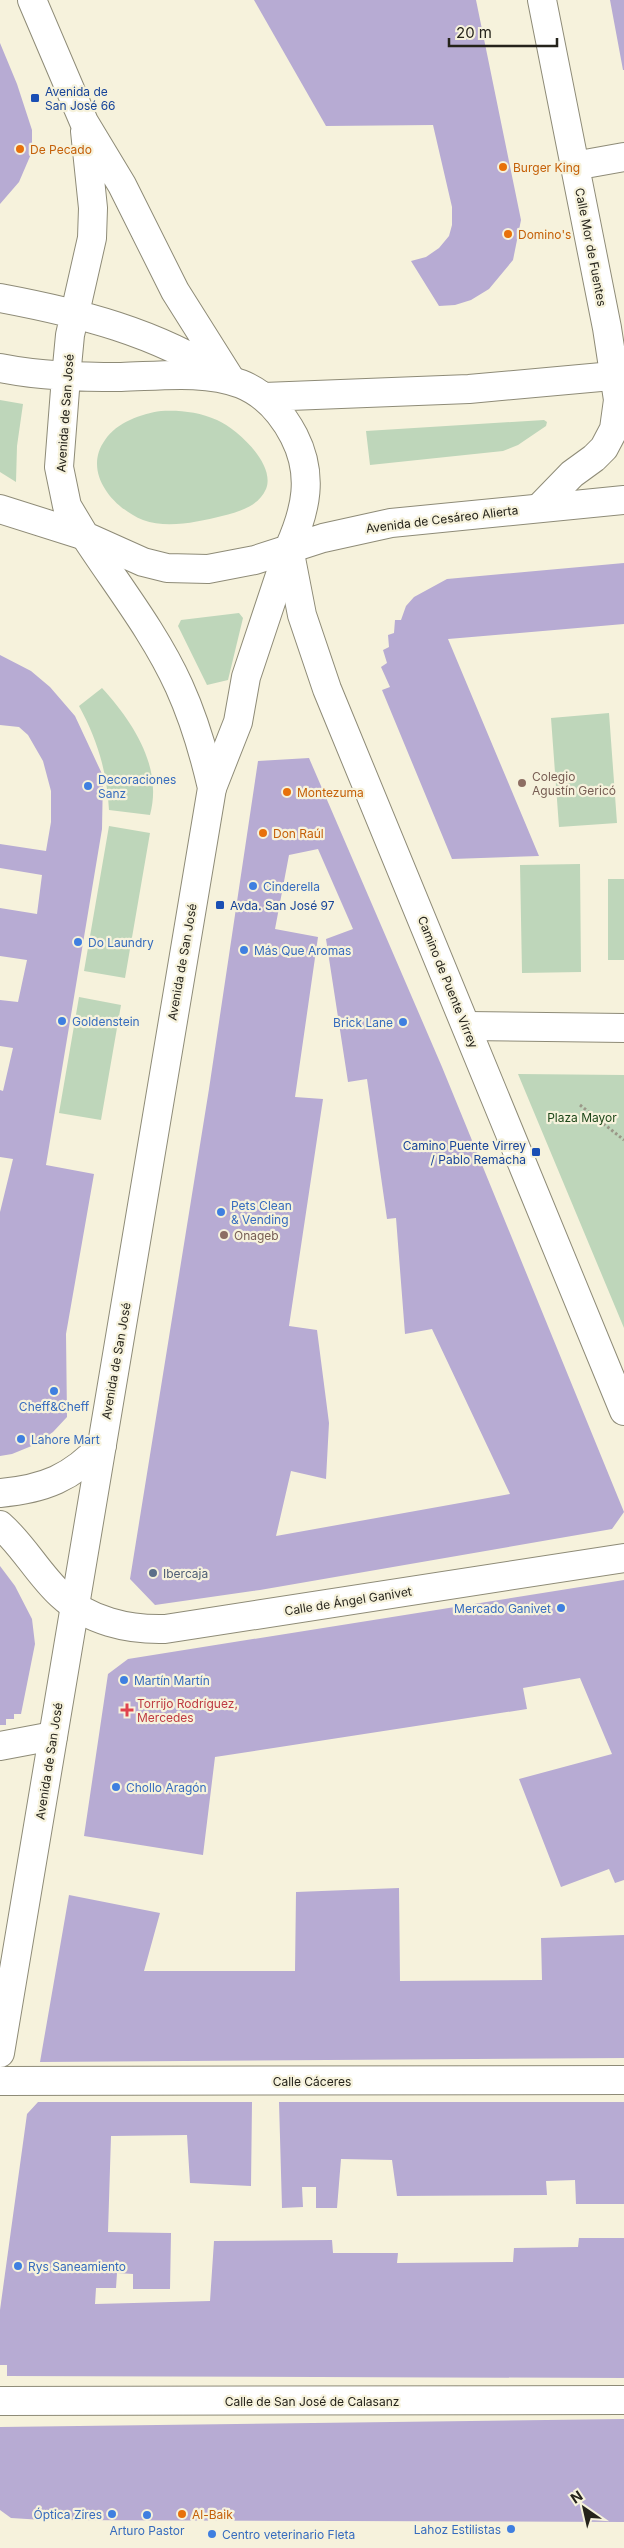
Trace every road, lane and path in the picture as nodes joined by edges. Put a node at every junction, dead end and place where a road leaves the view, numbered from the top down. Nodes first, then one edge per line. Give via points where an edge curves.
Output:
1 (32, 0) edge
2 (542, 0) edge
3 (84, 122) junction
4 (624, 157) edge
5 (574, 166) junction
6 (0, 298) edge
7 (75, 312) junction
8 (0, 368) edge
9 (66, 376) junction
10 (620, 376) edge
11 (230, 380) junction
12 (264, 397) junction
13 (624, 500) edge
14 (540, 507) junction
15 (0, 509) edge
16 (85, 536) junction
17 (289, 548) junction
18 (212, 788) junction
19 (467, 1026) junction
20 (624, 1028) edge
21 (580, 1105) dead end
22 (624, 1140) edge
23 (624, 1411) edge
24 (102, 1445) junction
25 (0, 1493) edge
26 (0, 1525) edge
27 (624, 1558) edge
28 (75, 1605) junction
29 (53, 1736) junction
30 (0, 1746) edge
31 (0, 2052) edge
32 (624, 2080) edge
33 (0, 2081) edge
34 (624, 2400) edge
35 (0, 2401) edge

1 - 3 main road, Avenida de San José
2 - 5 main road, Calle Mor de Fuentes
3 - 7 main road, Avenida de San José via 93,208 92,238
3 - 11 main road, Avenida de San José via 122,185 178,296
4 - 5 main road
5 - 10 main road, Calle Mor de Fuentes
6 - 7 main road
7 - 9 main road, Avenida de San José
7 - 11 main road via 180,350
8 - 9 main road
9 - 11 main road
9 - 16 main road, Avenida de San José via 59,468 67,506
10 - 12 main road via 469,389
10 - 14 main road via 617,418 610,439
11 - 12 main road
12 - 17 main road, Avenida de San José via 289,426 304,459 307,475 307,493 300,522
13 - 14 main road, Avenida de Cesáreo Alierta
14 - 17 main road, Avenida de Cesáreo Alierta via 391,523
15 - 16 main road, Avenida de Cesáreo Alierta
16 - 17 main road, Avenida de Cesáreo Alierta via 121,554 167,568 233,566
16 - 18 main road, Avenida de San José via 159,649 178,684 197,730
17 - 18 main road, Avenida de San José via 246,677 238,722
17 - 19 main road, Camino de Puente Virrey via 302,615 327,689
18 - 24 main road, Avenida de San José
19 - 20 main road
19 - 23 main road, Camino de Puente Virrey
21 - 22 path
24 - 25 main road via 70,1474 40,1487
24 - 28 main road, Avenida de San José
26 - 28 main road, Calle de Ángel Ganivet via 62,1595
27 - 28 main road, Calle de Ángel Ganivet via 165,1629 116,1624
28 - 29 main road, Avenida de San José
29 - 30 main road
29 - 31 main road, Avenida de San José
32 - 33 main road, Calle Cáceres
34 - 35 main road, Calle de San José de Calasanz

